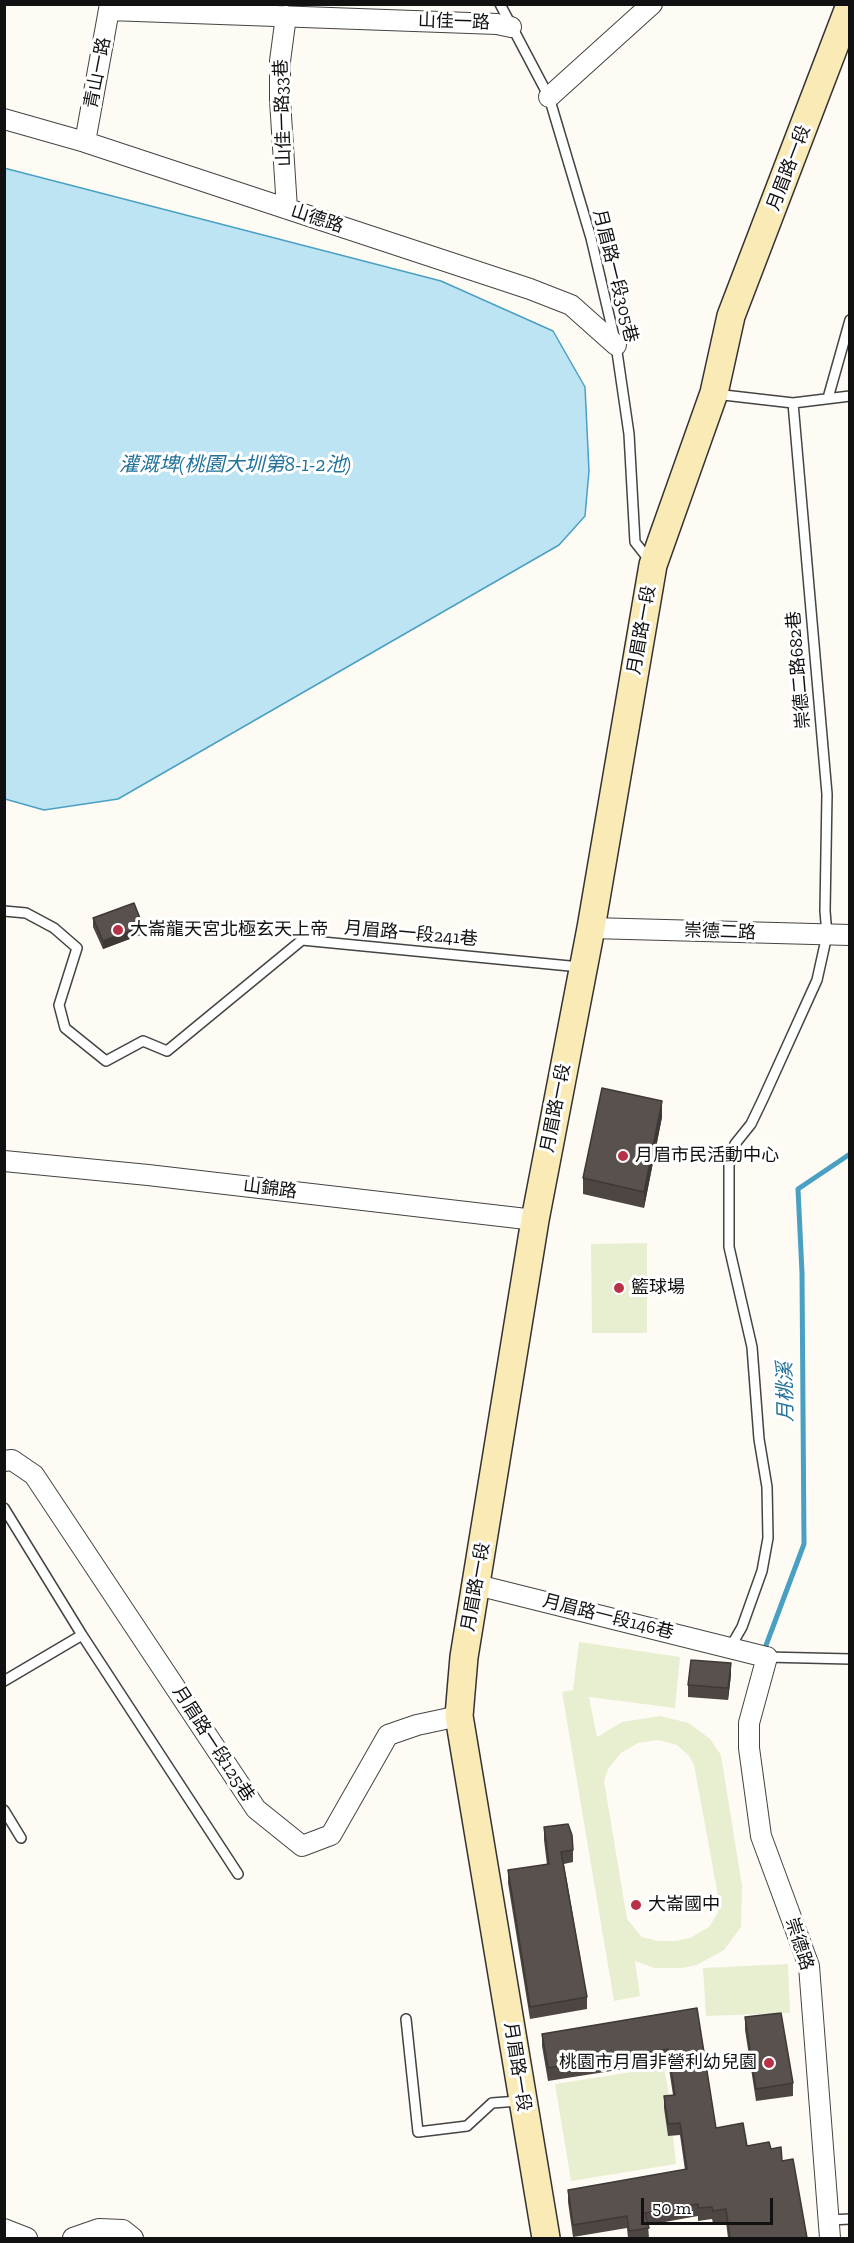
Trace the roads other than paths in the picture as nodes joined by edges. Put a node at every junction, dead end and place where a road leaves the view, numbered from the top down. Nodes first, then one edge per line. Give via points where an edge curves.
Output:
1 (500, 4) edge
2 (652, 4) edge
3 (849, 5) edge
4 (110, 7) edge
5 (286, 16) junction
6 (511, 27) junction
7 (549, 97) junction
8 (4, 119) edge
9 (85, 142) junction
10 (287, 209) junction
11 (849, 320) edge
12 (616, 345) junction
13 (714, 393) junction
14 (849, 396) edge
15 (828, 398) junction
16 (793, 403) junction
17 (653, 565) junction
18 (4, 911) edge
19 (591, 928) junction
20 (827, 935) junction
21 (849, 935) edge
22 (583, 967) junction
23 (4, 1161) edge
24 (535, 1220) junction
25 (4, 1461) edge
26 (4, 1508) edge
27 (477, 1585) junction
28 (82, 1635) junction
29 (735, 1648) junction
30 (766, 1657) junction
31 (849, 1659) edge
32 (4, 1681) edge
33 (459, 1716) junction
34 (4, 1810) edge
35 (21, 1838) dead end
36 (238, 1874) dead end
37 (406, 2019) dead end
38 (523, 2101) junction
39 (837, 2226) edge
40 (4, 2229) edge
41 (27, 2238) edge
42 (73, 2238) edge
43 (133, 2238) edge
44 (546, 2238) edge

1 - 6 lane, 月眉路一段305巷
2 - 7 street
3 - 13 street, 月眉路一段 via 731,316
4 - 5 street, 山佳一路
4 - 9 street, 青山一路
5 - 6 street, 山佳一路
5 - 10 street, 山佳一路33巷 via 280,100
6 - 7 lane, 月眉路一段305巷
7 - 12 lane, 月眉路一段305巷 via 591,238
8 - 9 street, 山德路
9 - 10 street, 山德路
10 - 12 street, 山德路 via 571,305
11 - 15 lane
12 - 17 lane, 月眉路一段305巷 via 628,434 635,542
13 - 16 lane
13 - 17 street, 月眉路一段
14 - 15 lane
15 - 16 lane
16 - 20 lane, 崇德二路682巷 via 827,794
17 - 19 street, 月眉路一段
18 - 22 lane, 月眉路一段241巷 via 26,914 54,928 77,948 59,1005 64,1028 106,1061 143,1041 167,1051 302,940
19 - 20 street, 崇德二路
19 - 22 street, 月眉路一段
20 - 21 street, 崇德二路
20 - 29 lane, 崇德二路682巷 via 817,980 751,1124 735,1144 729,1165 729,1247 752,1347 767,1487 768,1538 762,1571
22 - 24 street, 月眉路一段
23 - 24 street, 山錦路
24 - 27 street, 月眉路一段
25 - 33 street, 月眉路一段125巷 via 12,1460 34,1475 256,1809 302,1846 331,1835 388,1735
26 - 28 lane
27 - 29 street, 月眉路一段146巷
27 - 33 street, 月眉路一段 via 464,1657
28 - 32 lane
28 - 36 lane
29 - 30 street, 月眉路一段146巷
30 - 31 lane
30 - 39 street, 崇德路 via 749,1723 749,1748 760,1836 809,1966
33 - 38 street, 月眉路一段
34 - 35 lane
37 - 38 lane via 418,2132 467,2126 492,2103
38 - 44 street, 月眉路一段
40 - 41 street
42 - 43 street via 107,2229 123,2230

